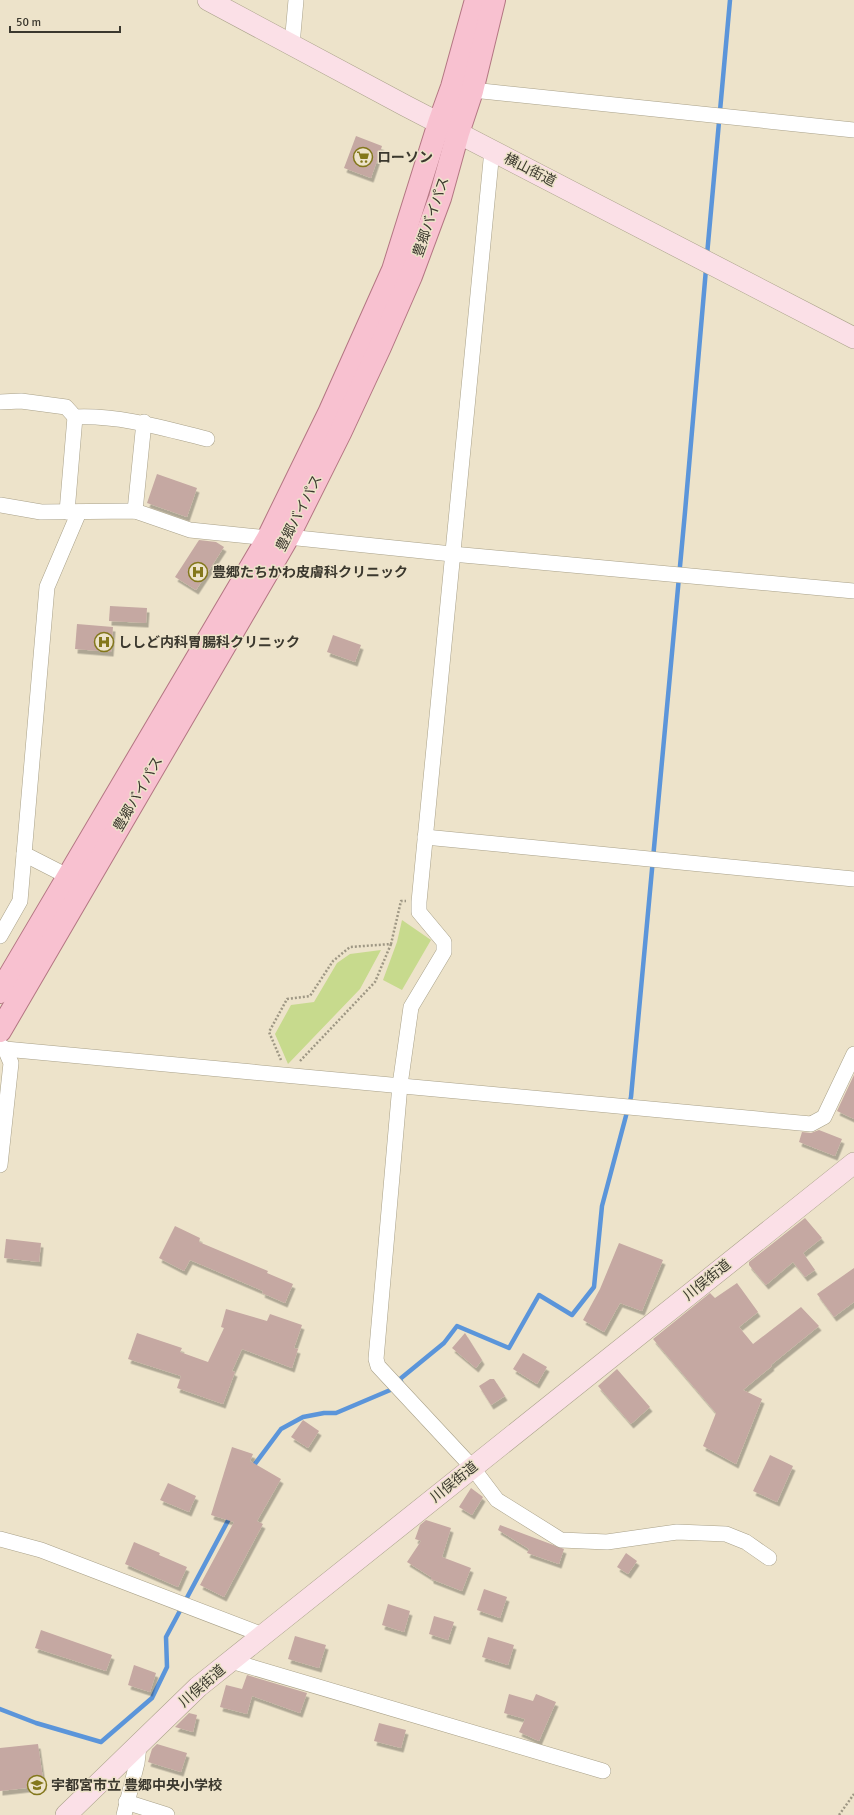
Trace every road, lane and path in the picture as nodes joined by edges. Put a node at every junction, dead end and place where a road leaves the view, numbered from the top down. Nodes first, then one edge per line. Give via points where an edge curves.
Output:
1 (208, 0) edge
2 (296, 0) edge
3 (476, 0) edge
4 (494, 0) edge
5 (292, 45) junction
6 (462, 89) junction
7 (448, 128) junction
8 (854, 130) edge
9 (492, 150) junction
10 (854, 338) edge
11 (0, 402) edge
12 (75, 417) junction
13 (144, 422) junction
14 (207, 439) dead end
15 (0, 505) edge
16 (135, 511) junction
17 (73, 512) junction
18 (278, 538) junction
19 (452, 554) junction
20 (854, 591) edge
21 (425, 837) junction
22 (24, 854) junction
23 (854, 879) edge
24 (77, 881) junction
25 (419, 902) junction
26 (0, 936) edge
27 (391, 944) junction
28 (0, 992) edge
29 (2, 1042) edge
30 (854, 1054) edge
31 (288, 1075) junction
32 (400, 1085) junction
33 (854, 1162) edge
34 (0, 1165) edge
35 (472, 1467) junction
36 (0, 1539) edge
37 (769, 1558) dead end
38 (263, 1635) junction
39 (231, 1662) junction
40 (138, 1746) junction
41 (603, 1771) dead end
42 (854, 1794) edge
43 (125, 1808) edge
44 (66, 1815) edge
45 (167, 1815) edge
46 (840, 1815) edge

1 - 5 main road, 横山街道
2 - 5 street
3 - 6 main road, 豊郷バイパス
4 - 6 main road, 豊郷バイパス
5 - 7 main road, 横山街道
6 - 7 main road, 豊郷バイパス
6 - 8 street
7 - 9 main road, 横山街道
7 - 18 main road, 豊郷バイパス via 393,270 330,411
9 - 10 main road, 横山街道
9 - 19 street
11 - 12 street via 21,401 66,407
12 - 13 street via 94,416
12 - 17 street
13 - 14 street
13 - 16 street
15 - 17 street via 41,512
16 - 17 street
16 - 18 street via 190,530
17 - 22 street via 47,587
18 - 19 street
18 - 24 main road, 豊郷バイパス
19 - 20 street
19 - 21 street
21 - 23 street
21 - 25 street
22 - 24 street
22 - 26 street via 20,901
24 - 28 main road, 豊郷バイパス
24 - 29 main road, 豊郷バイパス
25 - 27 path via 401,901
25 - 32 street via 419,912 444,942 444,952 410,1006
27 - 31 path via 375,982
27 - 31 path via 350,947 333,961 310,996 287,999 269,1032
29 - 31 street
29 - 34 street via 11,1063
30 - 32 street via 824,1117 811,1124
31 - 32 street
32 - 35 street via 376,1359 378,1366
33 - 35 main road, 川俣街道
35 - 37 street via 497,1500 561,1540 607,1542 677,1532 726,1534 746,1542
35 - 38 main road, 川俣街道
36 - 38 street via 41,1550
38 - 39 main road, 川俣街道
39 - 40 main road, 川俣街道 via 198,1687
39 - 41 street
40 - 43 street via 137,1763
40 - 44 main road, 川俣街道
42 - 46 path
43 - 45 street

